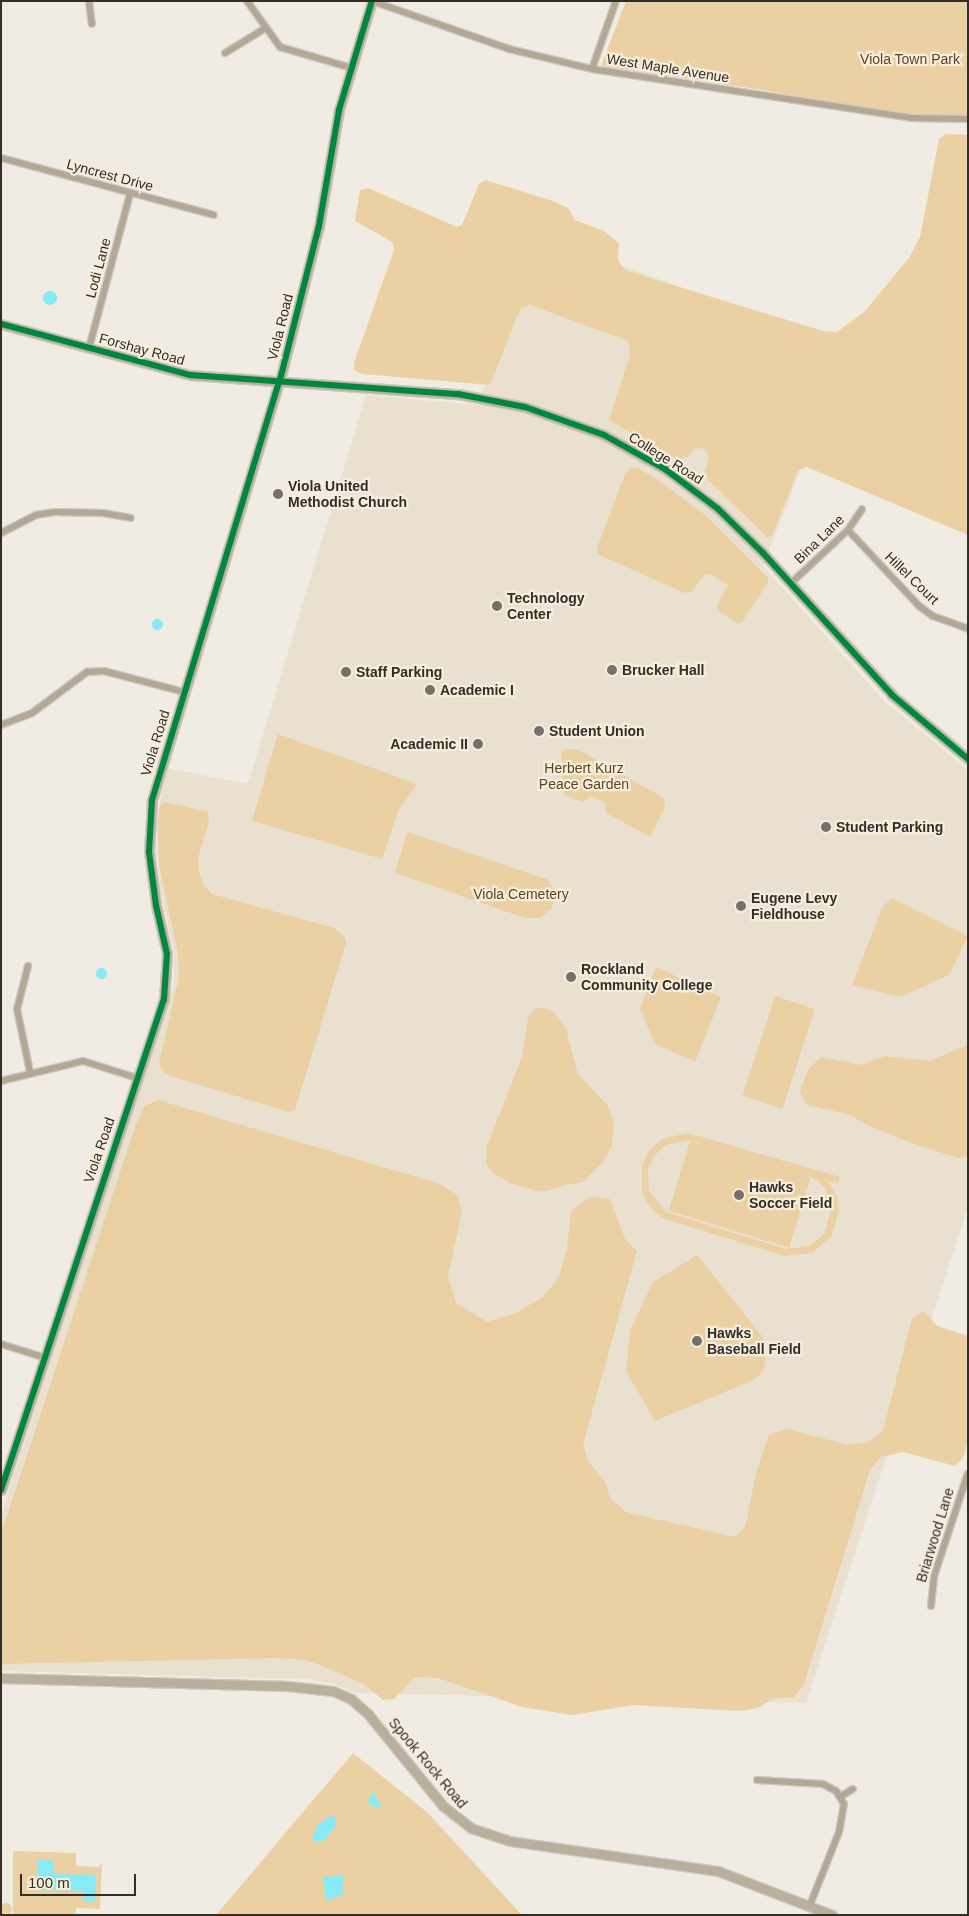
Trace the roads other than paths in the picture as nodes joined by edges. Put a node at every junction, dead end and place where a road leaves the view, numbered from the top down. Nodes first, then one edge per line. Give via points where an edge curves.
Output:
1 (90, 1) edge
2 (247, 1) edge
3 (372, 1) edge
4 (616, 1) edge
5 (92, 24) dead end
6 (264, 29) junction
7 (226, 53) dead end
8 (352, 68) junction
9 (592, 69) junction
10 (968, 119) edge
11 (1, 158) edge
12 (130, 194) junction
13 (213, 215) dead end
14 (1, 324) edge
15 (89, 348) junction
16 (280, 380) junction
17 (862, 509) dead end
18 (131, 518) dead end
19 (848, 530) junction
20 (1, 532) edge
21 (790, 584) junction
22 (968, 629) edge
23 (184, 692) junction
24 (1, 725) edge
25 (968, 759) edge
26 (28, 966) dead end
27 (30, 1072) junction
28 (137, 1078) junction
29 (1, 1081) edge
30 (1, 1344) edge
31 (43, 1357) junction
32 (968, 1473) edge
33 (1, 1490) edge
34 (931, 1606) dead end
35 (1, 1678) edge
36 (757, 1780) dead end
37 (853, 1789) dead end
38 (840, 1797) junction
39 (810, 1905) junction
40 (832, 1915) edge

1 - 5 street
2 - 6 street
3 - 8 street, Viola Road
3 - 9 street, West Maple Avenue via 509,49
4 - 9 street
6 - 7 street
6 - 8 street via 280,47
8 - 16 street, Viola Road via 340,110 319,226
9 - 10 street, West Maple Avenue via 911,118
11 - 12 street, Lyncrest Drive
12 - 13 street, Lyncrest Drive
12 - 15 street, Lodi Lane
14 - 15 street, Forshay Road
15 - 16 street, Forshay Road via 190,374
16 - 21 street, College Road via 480,397 526,407 582,426 646,457 700,494 738,527
16 - 23 street, Viola Road
17 - 19 street, Bina Lane
18 - 20 street via 103,513 54,512 21,521
19 - 21 street, Bina Lane
19 - 22 street, Hillel Court via 919,606 934,616
21 - 25 street, College Road via 896,700
23 - 24 street via 104,671 87,672 32,712
23 - 28 street, Viola Road via 161,766 150,816 153,887 168,969 164,999
26 - 27 street via 17,1008
27 - 28 street via 82,1061
27 - 29 street
28 - 31 street, Viola Road
30 - 31 street
31 - 33 street, Viola Road
32 - 34 street, Briarwood Lane via 934,1576
35 - 39 street, Spook Rock Road via 288,1686 333,1691 368,1714 443,1806 471,1828 510,1841 718,1870
36 - 38 street via 823,1784
37 - 38 street
38 - 39 street via 844,1804 839,1832
39 - 40 street, Spook Rock Road

